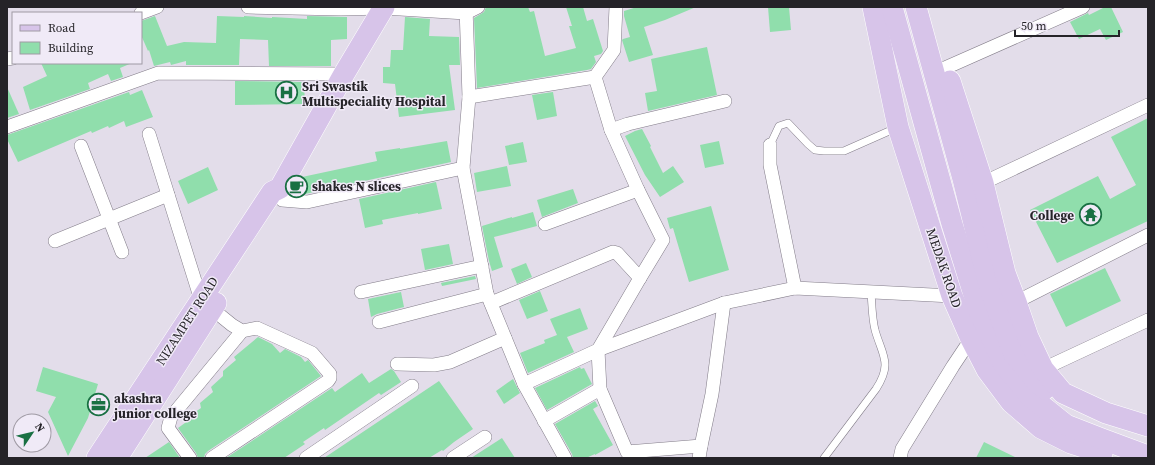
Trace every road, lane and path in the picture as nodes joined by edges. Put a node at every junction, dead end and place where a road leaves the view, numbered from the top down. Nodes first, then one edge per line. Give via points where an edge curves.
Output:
1 (157, 7) edge
2 (248, 7) edge
3 (384, 7) edge
4 (616, 7) edge
5 (873, 7) edge
6 (892, 7) edge
7 (916, 7) edge
8 (929, 7) edge
9 (1083, 7) edge
10 (340, 8) edge
11 (470, 9) edge
12 (142, 13) edge
13 (946, 68) junction
14 (344, 74) junction
15 (596, 77) junction
16 (469, 98) junction
17 (725, 101) dead end
18 (1148, 106) edge
19 (7, 127) edge
20 (898, 127) junction
21 (611, 130) junction
22 (149, 134) dead end
23 (770, 145) joint
24 (81, 146) dead end
25 (463, 168) junction
26 (983, 183) junction
27 (638, 190) junction
28 (281, 194) junction
29 (168, 196) junction
30 (109, 219) junction
31 (545, 224) dead end
32 (1148, 235) edge
33 (55, 241) dead end
34 (122, 252) dead end
35 (482, 266) junction
36 (640, 278) junction
37 (795, 288) junction
38 (362, 292) dead end
39 (871, 292) junction
40 (952, 296) junction
41 (489, 298) junction
42 (1016, 302) junction
43 (724, 303) junction
44 (207, 304) junction
45 (1148, 320) edge
46 (378, 322) dead end
47 (242, 330) junction
48 (505, 338) junction
49 (971, 339) junction
50 (598, 350) junction
51 (397, 364) dead end
52 (1043, 369) junction
53 (524, 384) junction
54 (412, 386) dead end
55 (600, 390) junction
56 (544, 421) junction
57 (1148, 426) edge
58 (485, 437) dead end
59 (1148, 441) edge
60 (700, 452) edge
61 (1103, 456) edge
62 (1148, 456) edge
63 (120, 457) edge
64 (97, 458) edge
65 (190, 458) edge
66 (212, 458) edge
67 (306, 458) edge
68 (453, 458) edge
69 (565, 458) edge
70 (824, 458) edge
71 (900, 458) edge

1 - 12 street
2 - 10 street
3 - 10 street
3 - 11 street
3 - 14 main road, NIZAMPET ROAD
4 - 15 street via 614,50
5 - 20 main road, MEDAK ROAD
6 - 62 main road via 952,224 979,311 1004,365 1031,396 1066,425
7 - 59 main road via 990,289 1014,354 1037,382 1068,411 1100,427
8 - 13 main road
9 - 13 street
11 - 16 street
13 - 26 main road
14 - 19 street via 158,73
14 - 28 main road, NIZAMPET ROAD
15 - 16 street
15 - 21 street
16 - 25 street
17 - 21 street
18 - 26 street
20 - 23 lane via 844,151 824,151 815,150 788,123 779,126
20 - 40 main road, MEDAK ROAD
21 - 27 street
22 - 29 street
23 - 37 street via 770,165
24 - 30 street
25 - 28 street via 307,202
25 - 35 street
26 - 42 main road via 1005,274
27 - 31 street
27 - 36 street via 663,240
28 - 44 main road, NIZAMPET ROAD via 272,192
29 - 30 street
29 - 44 street
30 - 33 street
30 - 34 street
32 - 42 street
35 - 38 street
35 - 41 street
36 - 41 street via 617,253 613,252
36 - 50 street
37 - 39 street
37 - 43 street
39 - 40 street
39 - 70 lane via 875,330 885,356 885,371 876,389
40 - 49 main road, MEDAK ROAD
41 - 46 street
41 - 48 street
42 - 52 main road
43 - 50 street
43 - 60 street via 712,394
44 - 47 street
44 - 63 main road, NIZAMPET ROAD
44 - 64 main road, NIZAMPET ROAD
45 - 52 street
47 - 65 street via 171,417 168,428
47 - 66 street via 257,328 312,352 330,374 330,378
48 - 51 street via 450,362 434,365
48 - 53 street
49 - 61 main road, MEDAK ROAD via 987,370 1011,402 1041,428 1071,444
49 - 71 street via 902,449
50 - 53 street
50 - 55 street
52 - 57 main road via 1063,393 1106,413
53 - 56 street
54 - 67 street
55 - 56 street
55 - 60 street via 627,452
56 - 69 street
58 - 68 street

